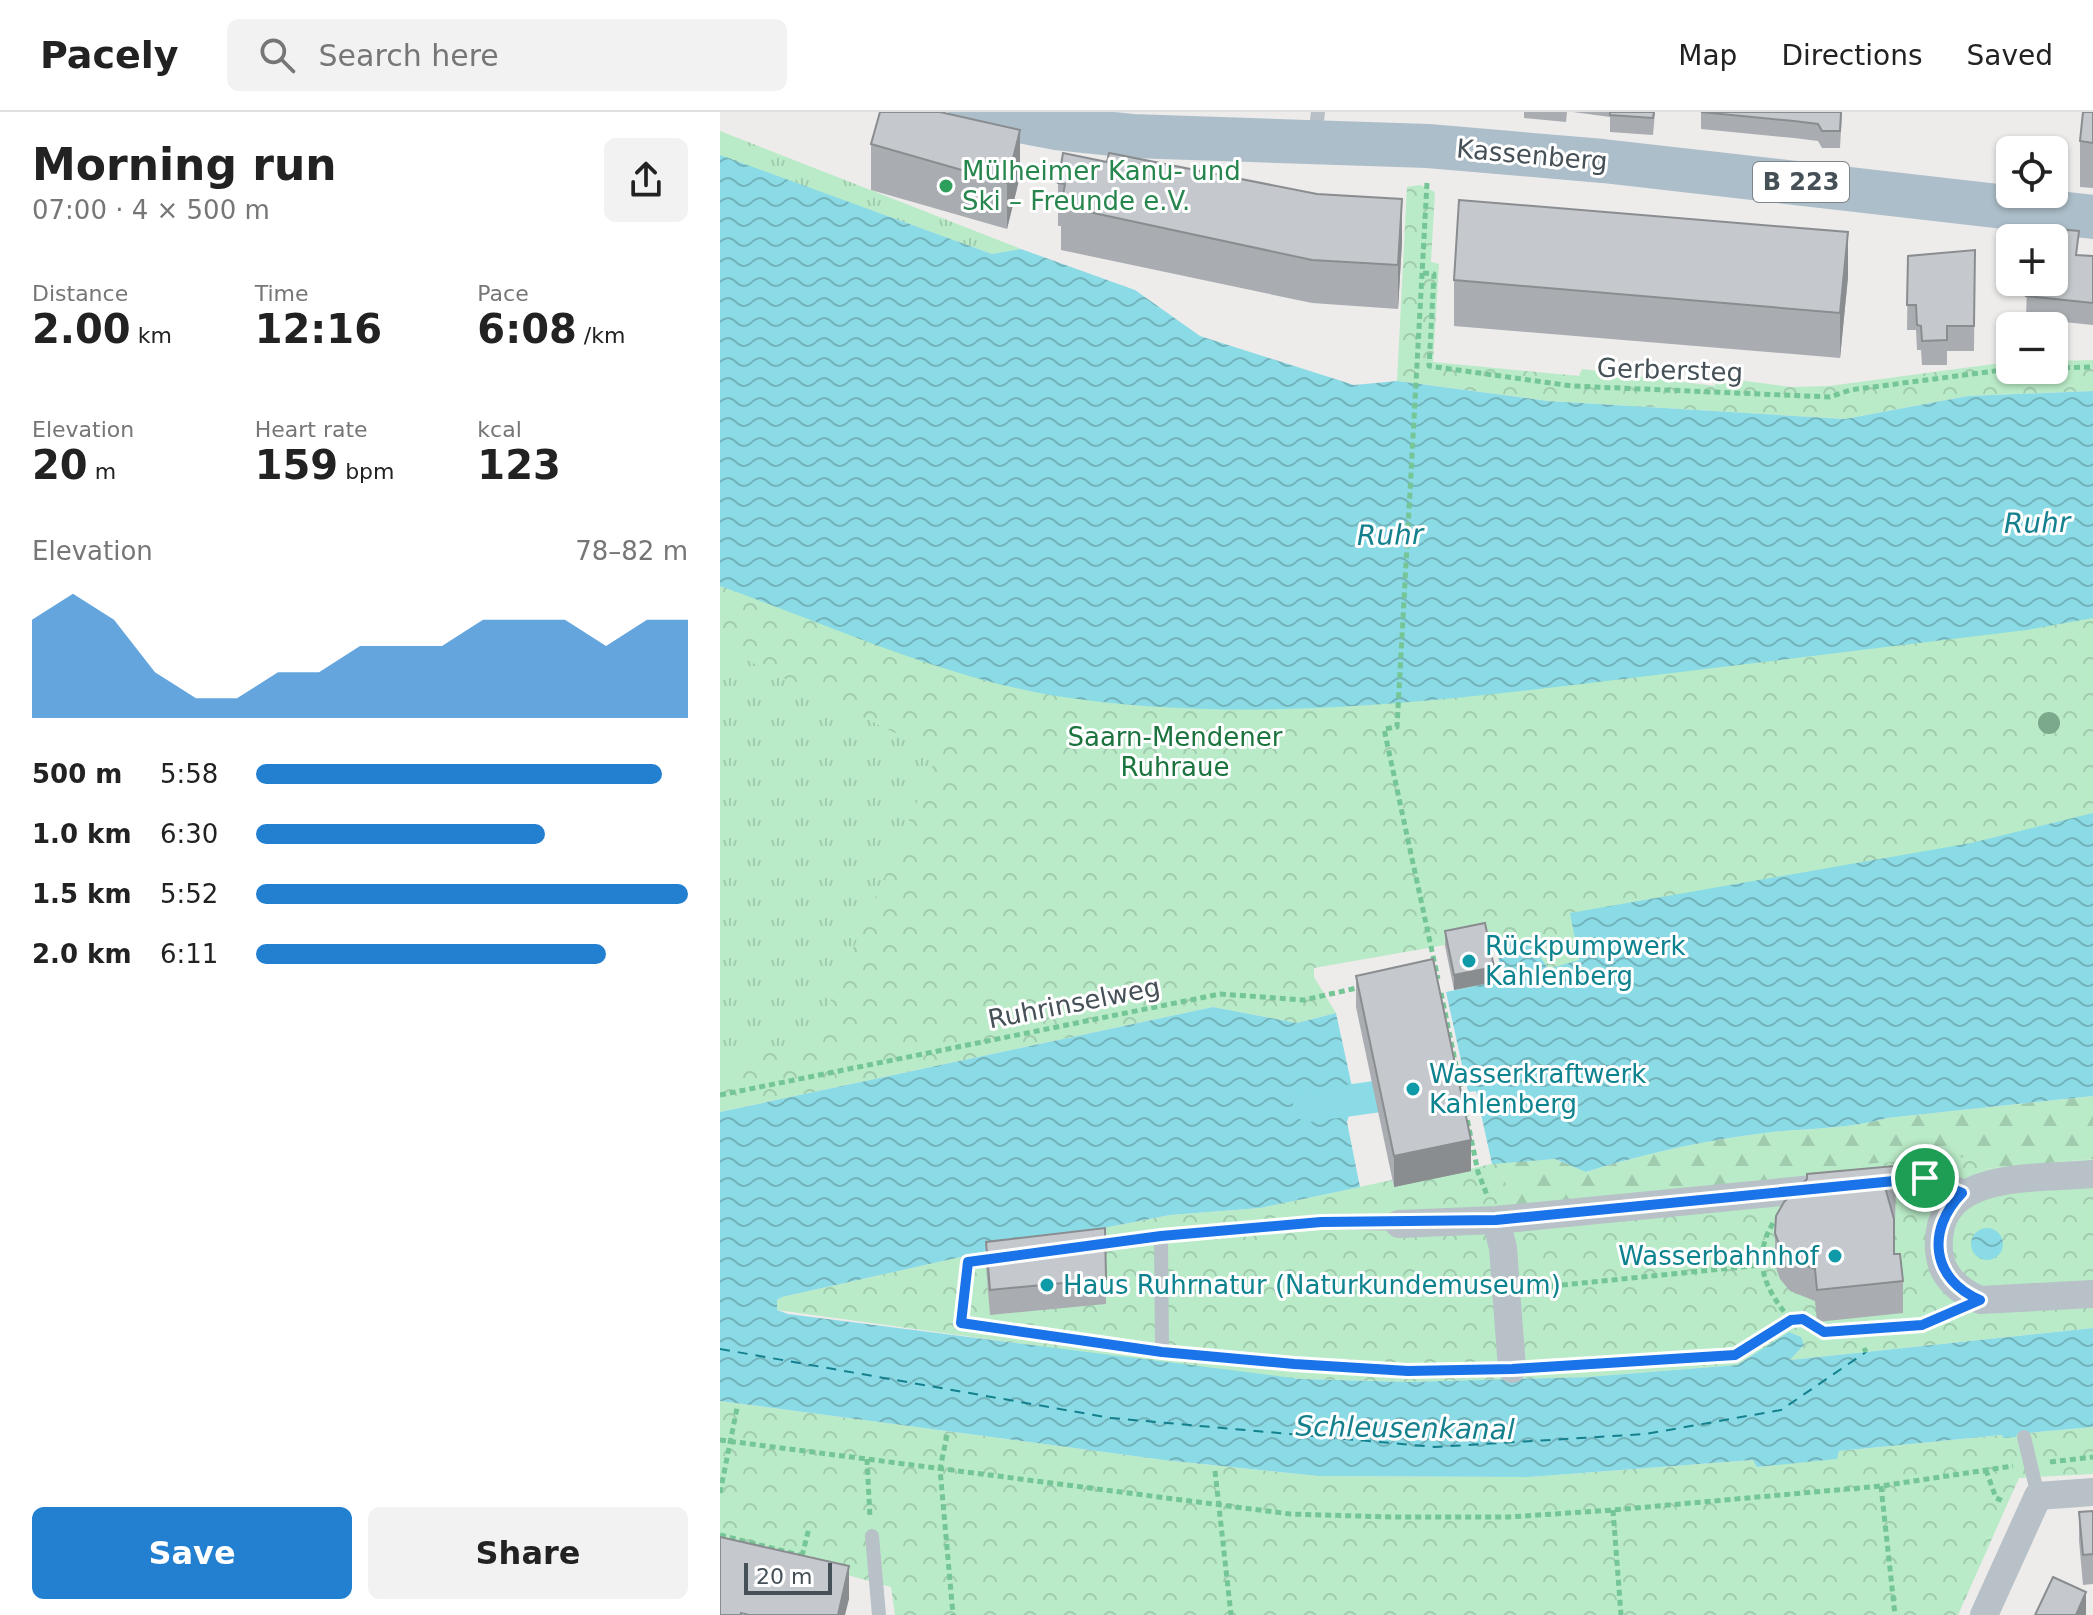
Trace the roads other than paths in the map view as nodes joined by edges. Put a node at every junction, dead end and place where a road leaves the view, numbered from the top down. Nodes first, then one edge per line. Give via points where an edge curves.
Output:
1 (970, 112) edge
2 (1316, 127) edge
3 (2093, 217) edge
4 (2093, 1174) edge
5 (1962, 1193) junction
6 (1496, 1220) junction
7 (1399, 1224) joint
8 (2093, 1294) edge
9 (1162, 1352) road end
10 (1512, 1369) road end
11 (2024, 1437) dead end
12 (2093, 1492) edge
13 (2038, 1496) junction
14 (872, 1536) road end
15 (879, 1615) edge
16 (1984, 1615) edge

1 - 2 main road, Kassenberg / B 223 via 1132,136
2 - 3 main road, Kassenberg / B 223 via 1428,146
4 - 5 street via 1973,1187
5 - 6 street via 1925,1178
5 - 8 street via 1947,1209 1938,1233 1940,1259 1963,1293 1980,1300
6 - 7 street
6 - 10 street
7 - 9 lane via 1321,1222 1161,1236
11 - 13 lane
12 - 13 street
13 - 16 street
14 - 15 lane

